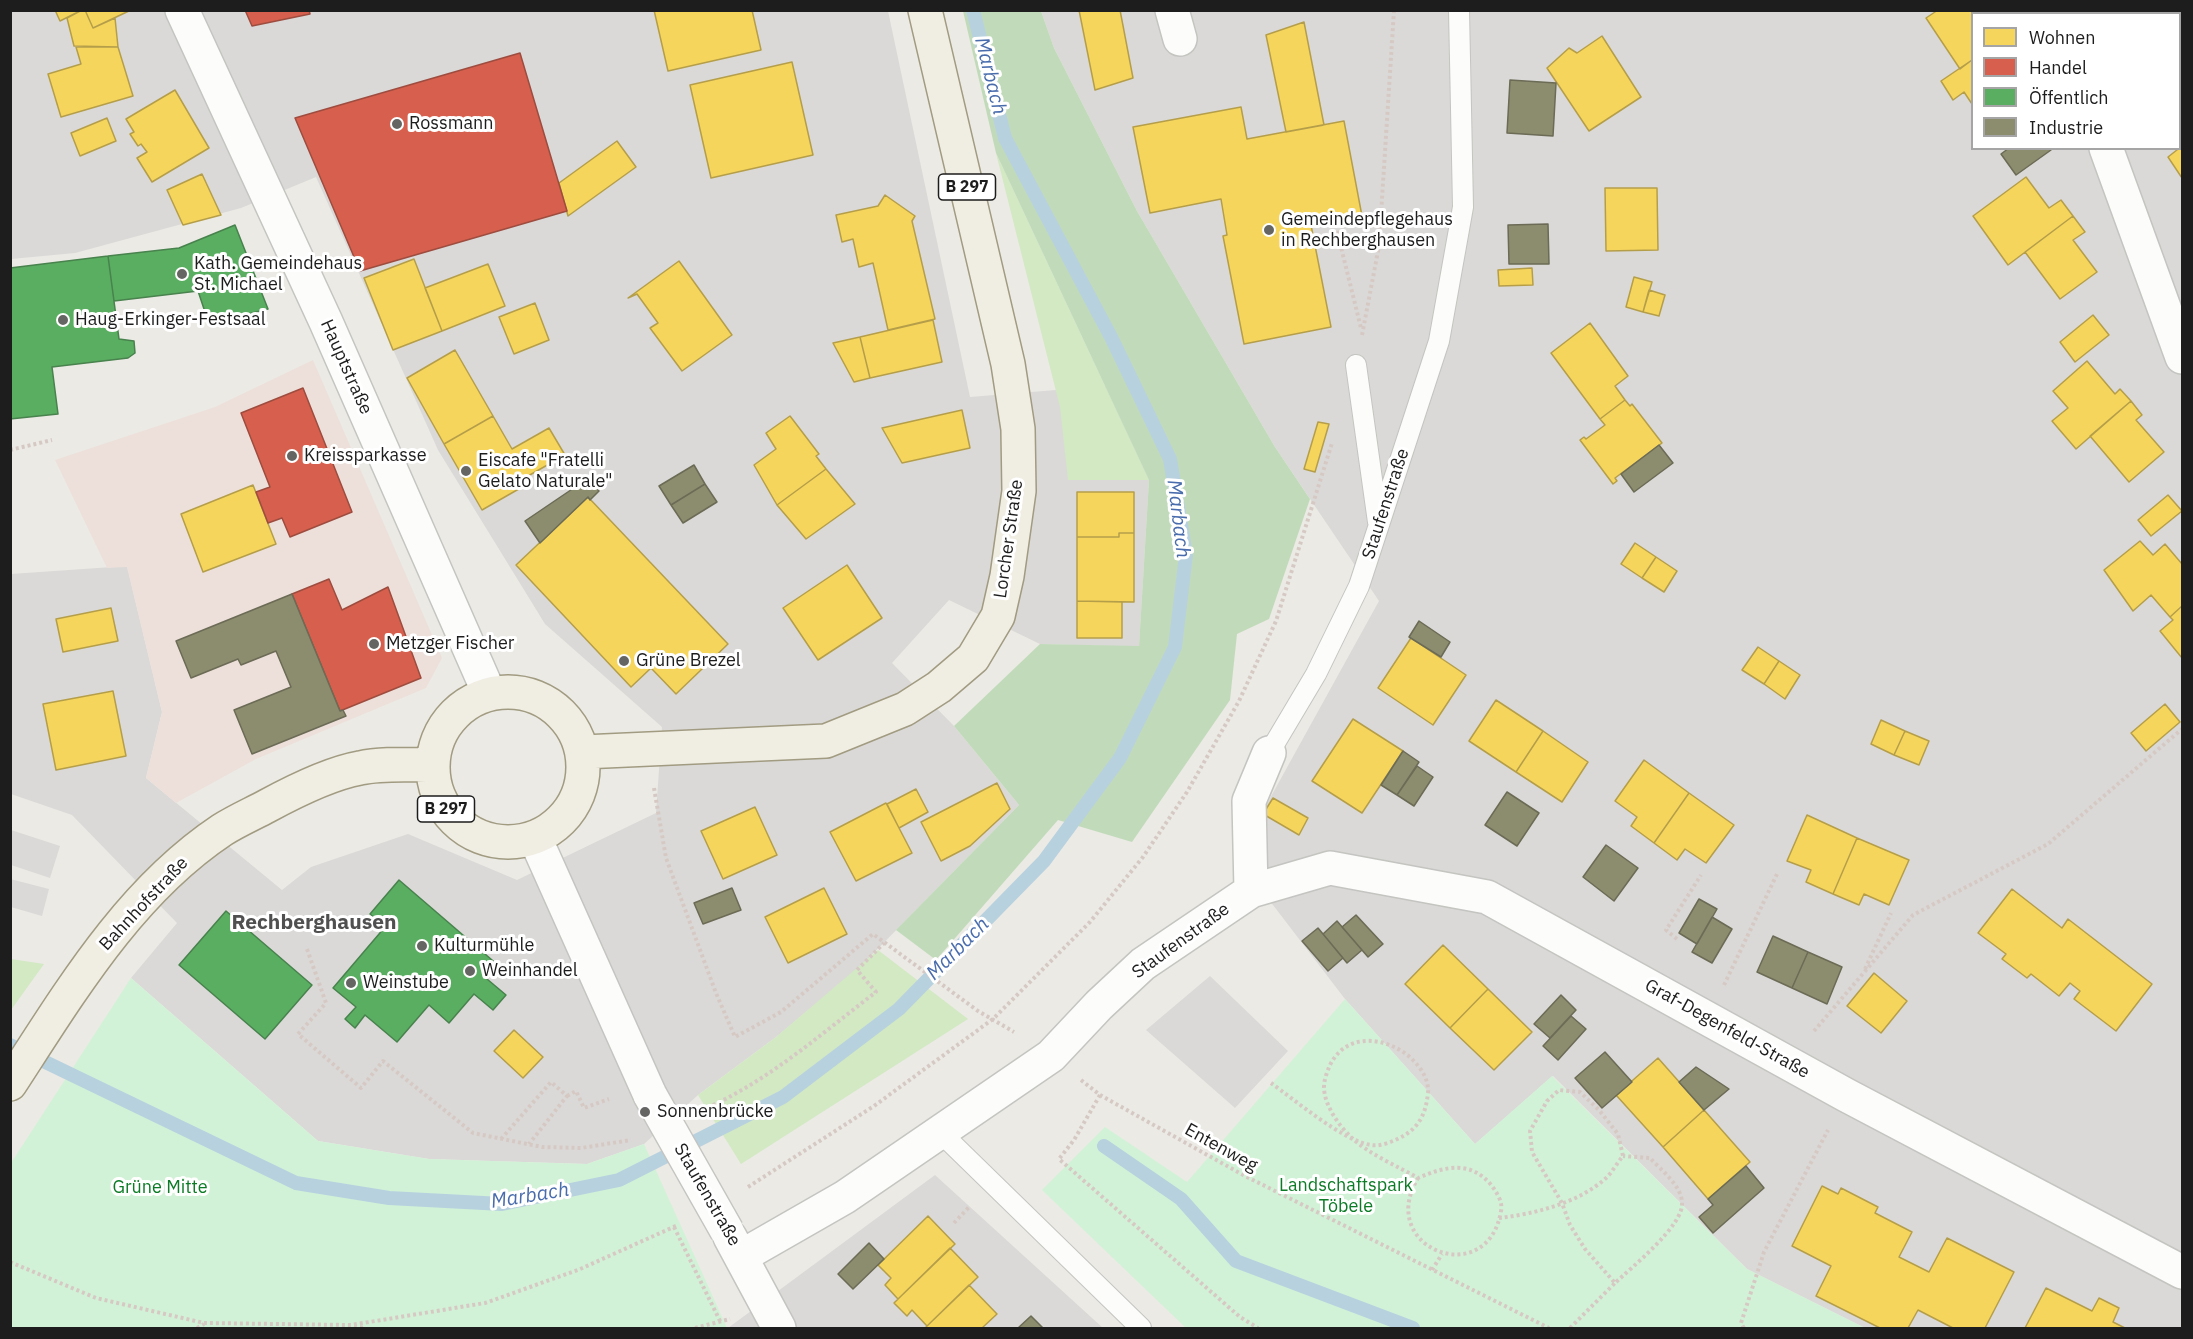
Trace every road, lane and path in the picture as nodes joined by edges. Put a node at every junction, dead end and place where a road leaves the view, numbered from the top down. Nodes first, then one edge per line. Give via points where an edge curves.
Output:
1 (182, 10) edge
2 (925, 10) edge
3 (1394, 10) edge
4 (1459, 10) edge
5 (2107, 150) edge
6 (1337, 231) dead end
7 (1362, 332) junction
8 (2182, 357) edge
9 (1356, 365) joint
10 (52, 440) dead end
11 (1333, 440) dead end
12 (10, 450) edge
13 (1379, 528) junction
14 (489, 693) junction
15 (2182, 729) edge
16 (648, 748) junction
17 (583, 752) junction
18 (1269, 753) joint
19 (433, 765) junction
20 (535, 838) junction
21 (1778, 872) dead end
22 (1701, 875) dead end
23 (1251, 891) junction
24 (1891, 913) dead end
25 (1677, 939) dead end
26 (884, 943) junction
27 (307, 949) dead end
28 (1862, 975) junction
29 (978, 1011) dead end
30 (1704, 1017) junction
31 (1813, 1033) dead end
32 (1051, 1056) junction
33 (1271, 1083) dead end
34 (10, 1084) edge
35 (1100, 1095) junction
36 (1846, 1095) junction
37 (567, 1096) junction
38 (584, 1107) dead end
39 (691, 1115) dead end
40 (941, 1133) junction
41 (641, 1136) dead end
42 (501, 1139) junction
43 (1352, 1139) junction
44 (529, 1144) junction
45 (1623, 1156) junction
46 (766, 1177) dead end
47 (1418, 1178) junction
48 (1562, 1203) junction
49 (1499, 1218) junction
50 (734, 1243) junction
51 (1442, 1254) junction
52 (10, 1262) edge
53 (1432, 1270) junction
54 (2182, 1272) edge
55 (1615, 1283) junction
56 (204, 1323) junction
57 (721, 1323) dead end
58 (351, 1325) junction
59 (197, 1329) edge
60 (365, 1329) edge
61 (779, 1329) edge
62 (1141, 1329) edge
63 (1258, 1329) edge
64 (1549, 1329) edge
65 (1570, 1329) edge
66 (1744, 1329) edge

1 - 14 street, Hauptstraße via 326,322
2 - 16 main road, Lorcher Straße / B 297 via 1008,364 1017,429 1019,492 998,616 973,658 939,687 904,709 826,741
3 - 7 path via 1379,246
4 - 13 lane, Staufenstraße via 1463,207 1439,341
5 - 8 street
6 - 7 path
7 - 9 path
9 - 13 lane
10 - 12 path
11 - 46 path via 1276,621 1239,701 1187,792 1143,857 1090,922 993,1019 874,1106
13 - 18 lane, Staufenstraße via 1359,586 1316,674
14 - 17 main road, B 297 via 520,692 549,703 571,724
14 - 19 main road, B 297 via 467,703 449,720 437,741
15 - 28 path via 2048,844 1913,915
16 - 17 main road, Lorcher Straße / B 297
16 - 26 path via 666,858 735,1037 782,1012 873,934
17 - 20 main road, B 297 via 584,779 575,804 558,825
18 - 23 street, Staufenstraße via 1250,801
19 - 20 main road, B 297 via 436,789 447,811 464,828 486,840 511,843
19 - 34 main road, Bahnhofstraße via 360,768 289,794 223,830 167,874 121,924 73,987
20 - 50 street, Staufenstraße, bridge via 650,1095
21 - 30 path via 1728,979
22 - 25 path via 1666,930
23 - 30 street, Graf-Degenfeld-Straße via 1330,868 1487,897
23 - 32 street, Staufenstraße via 1143,964
24 - 28 path
26 - 29 path
26 - 39 path via 857,970 876,992 797,1054 722,1102
27 - 42 path via 326,1003 298,1034 361,1088 383,1061 473,1133
28 - 31 path
30 - 36 street, Graf-Degenfeld-Straße
32 - 35 path, Entenweg
32 - 40 street, Staufenstraße
33 - 43 path
35 - 53 path, Entenweg via 1245,1176
35 - 63 path via 1059,1159
36 - 54 street, Graf-Degenfeld-Straße
36 - 66 path via 1764,1252 1741,1323
37 - 38 path via 576,1091
37 - 42 path via 551,1082
37 - 44 path
40 - 50 street, Staufenstraße via 845,1197
40 - 62 lane
41 - 44 path via 581,1148
42 - 44 path
43 - 43 path via 1373,1145 1396,1141 1415,1129 1426,1110 1429,1087 1421,1068 1400,1048 1382,1041 1362,1040 1345,1048 1333,1060 1324,1087 1327,1103
43 - 47 path
45 - 48 path via 1606,1178
45 - 48 path via 1618,1134 1599,1110 1580,1092 1559,1090 1547,1101 1530,1131 1532,1152
45 - 55 path via 1650,1158 1678,1189 1683,1204 1665,1233
47 - 49 path via 1451,1166 1472,1168 1498,1194 1502,1209
47 - 51 path via 1409,1193 1411,1226 1425,1244
48 - 49 path
48 - 55 path via 1585,1249
49 - 51 path via 1493,1233 1479,1249 1459,1255
50 - 61 street
51 - 53 path
52 - 56 path via 96,1298
53 - 64 path, Entenweg
55 - 65 path
56 - 58 path
56 - 59 path
57 - 58 path via 674,1227 578,1270 485,1304
58 - 60 path

